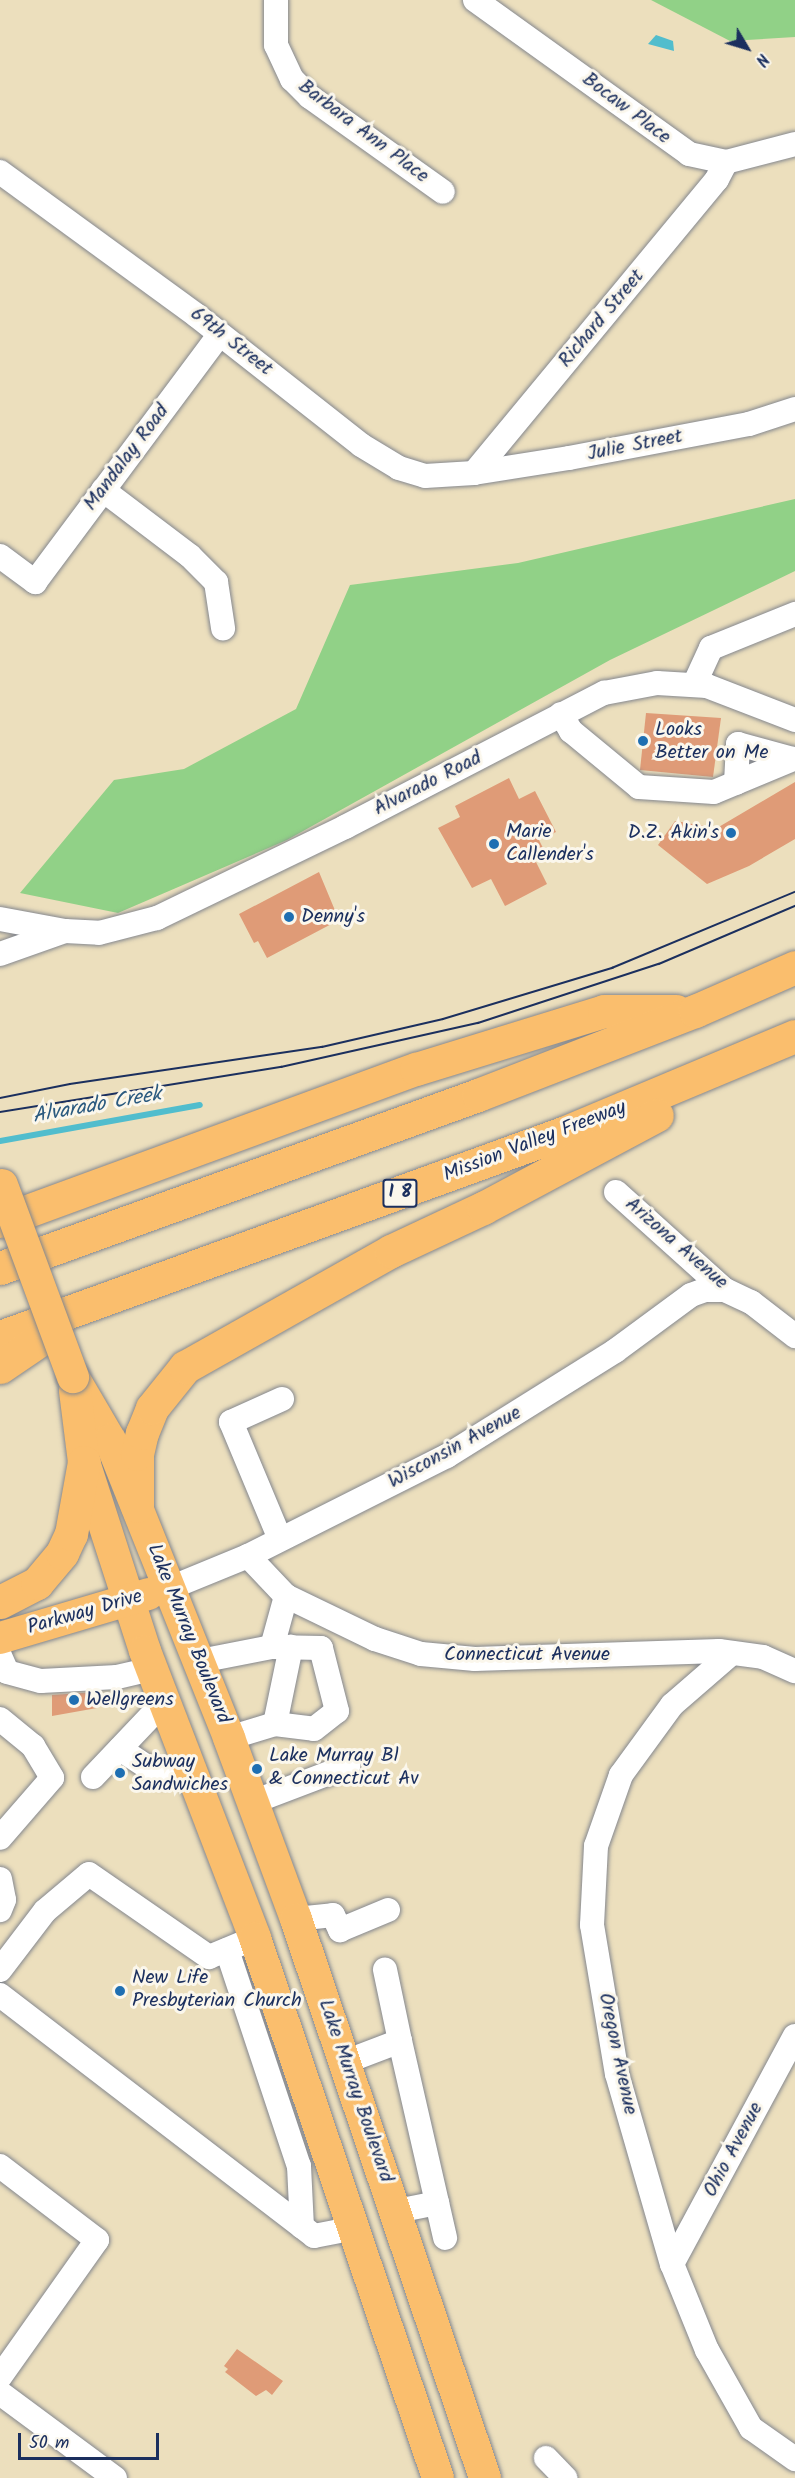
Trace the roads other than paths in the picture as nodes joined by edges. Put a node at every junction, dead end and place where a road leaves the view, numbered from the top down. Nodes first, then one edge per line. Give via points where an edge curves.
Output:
1 (276, 0) edge
2 (475, 0) edge
3 (795, 144) edge
4 (726, 162) junction
5 (0, 172) edge
6 (443, 192) dead end
7 (219, 334) junction
8 (795, 409) edge
9 (474, 473) junction
10 (103, 490) junction
11 (0, 556) edge
12 (795, 614) edge
13 (223, 628) dead end
14 (694, 685) junction
15 (561, 714) junction
16 (795, 720) edge
17 (794, 758) edge
18 (736, 783) junction
19 (0, 919) edge
20 (65, 931) junction
21 (0, 954) edge
22 (795, 967) edge
23 (695, 1011) junction
24 (795, 1036) edge
25 (795, 1041) edge
26 (0, 1180) edge
27 (616, 1192) dead end
28 (0, 1221) edge
29 (0, 1268) edge
30 (726, 1290) junction
31 (83, 1310) junction
32 (795, 1336) edge
33 (0, 1337) edge
34 (0, 1367) edge
35 (73, 1377) junction
36 (282, 1399) dead end
37 (84, 1462) junction
38 (137, 1506) junction
39 (280, 1539) junction
40 (248, 1556) junction
41 (170, 1588) junction
42 (286, 1596) junction
43 (129, 1599) junction
44 (0, 1602) edge
45 (0, 1638) edge
46 (281, 1647) junction
47 (732, 1653) junction
48 (0, 1656) edge
49 (200, 1661) junction
50 (152, 1669) junction
51 (795, 1671) edge
52 (165, 1701) junction
53 (0, 1719) edge
54 (275, 1724) junction
55 (229, 1738) junction
56 (120, 1749) junction
57 (191, 1766) junction
58 (348, 1766) dead end
59 (93, 1777) dead end
60 (253, 1802) junction
61 (0, 1838) edge
62 (0, 1878) edge
63 (0, 1910) edge
64 (388, 1910) dead end
65 (295, 1916) junction
66 (241, 1944) junction
67 (385, 1970) dead end
68 (0, 1971) edge
69 (0, 1995) edge
70 (795, 2036) edge
71 (400, 2041) junction
72 (345, 2062) junction
73 (0, 2166) edge
74 (437, 2203) junction
75 (397, 2211) junction
76 (302, 2227) junction
77 (355, 2228) junction
78 (446, 2238) dead end
79 (672, 2264) junction
80 (0, 2377) edge
81 (0, 2393) edge
82 (546, 2458) dead end
83 (795, 2459) edge
84 (115, 2478) edge
85 (438, 2478) edge
86 (486, 2478) edge
87 (565, 2478) edge

1 - 6 street, Barbara Ann Place via 276,45 292,79 310,97
2 - 4 street, Bocaw Place via 596,85 670,143 689,154
3 - 4 street, Bocaw Place
4 - 9 street, Richard Street via 717,180
5 - 7 street, 69th Street
7 - 9 street, 69th Street via 361,445 399,468 425,476
7 - 10 street, Mandalay Road
8 - 9 street, Julie Street via 748,424
10 - 11 street, Mandalay Road via 34,582
10 - 13 street via 190,556 216,582
12 - 14 street via 711,648
14 - 15 street, Alvarado Road via 657,683 604,693
14 - 16 street, Alvarado Road via 707,686
15 - 18 street via 571,732 639,787 714,792
15 - 20 street, Alvarado Road via 345,827 157,918 99,933
17 - 18 street
17 - 18 street via 738,744
19 - 20 street, Alvarado Road
20 - 21 street, Alvarado Road
22 - 23 highway
23 - 28 highway via 604,1011 405,1072
23 - 29 highway via 478,1095
24 - 31 highway, Mission Valley Freeway / I 8 via 563,1133
25 - 38 highway via 483,1208 391,1251 185,1367 152,1408 142,1432 137,1454
26 - 35 main road, Lake Murray Boulevard, bridge
27 - 30 street, Arizona Avenue
30 - 32 street, Arizona Avenue via 751,1302
30 - 39 street, Wisconsin Avenue via 691,1295 615,1351 447,1456
31 - 33 highway, Mission Valley Freeway / I 8
31 - 34 highway
35 - 37 main road, Lake Murray Boulevard
35 - 38 main road, Lake Murray Boulevard via 110,1440
36 - 39 street via 231,1422
37 - 43 main road, Lake Murray Boulevard
37 - 44 highway via 71,1534 62,1553 37,1583
38 - 41 main road, Lake Murray Boulevard
39 - 40 street, Wisconsin Avenue
40 - 41 street, Wisconsin Avenue
40 - 42 street, Connecticut Avenue
41 - 43 main road, Parkway Drive
41 - 49 main road, Lake Murray Boulevard
42 - 46 street
42 - 47 street, Connecticut Avenue via 375,1639 422,1654 476,1659
43 - 45 main road, Parkway Drive
43 - 50 main road, Lake Murray Boulevard
46 - 49 street
46 - 54 street
46 - 54 street via 321,1648 337,1711 314,1729
47 - 51 street, Connecticut Avenue via 763,1657
47 - 79 street, Oregon Avenue via 672,1705 634,1753 602,1821 592,1872 592,1925 617,2074
48 - 50 street via 7,1672 41,1681 117,1677
49 - 55 main road, Lake Murray Boulevard
50 - 52 main road, Lake Murray Boulevard
52 - 56 street
52 - 57 main road, Lake Murray Boulevard
53 - 61 street via 33,1746 52,1778
54 - 55 street
55 - 60 main road, Lake Murray Boulevard
56 - 57 street via 161,1776
56 - 59 street
57 - 66 main road, Lake Murray Boulevard
58 - 60 street
60 - 65 main road, Lake Murray Boulevard
62 - 63 street via 4,1900
64 - 65 street via 340,1930 333,1915
65 - 66 main road
65 - 72 main road, Lake Murray Boulevard
66 - 68 street via 209,1957 89,1874 45,1911
66 - 76 street via 299,2166
66 - 77 main road, Lake Murray Boulevard
67 - 71 street
69 - 76 street
70 - 79 street, Ohio Avenue
71 - 72 street
71 - 74 street
72 - 75 main road, Lake Murray Boulevard
73 - 80 street via 98,2240
74 - 75 street
74 - 78 street
75 - 77 main road
75 - 86 main road, Lake Murray Boulevard
76 - 77 street via 314,2236
77 - 85 main road, Lake Murray Boulevard
79 - 83 street, Oregon Avenue via 707,2350 751,2428
81 - 84 street
82 - 87 street

